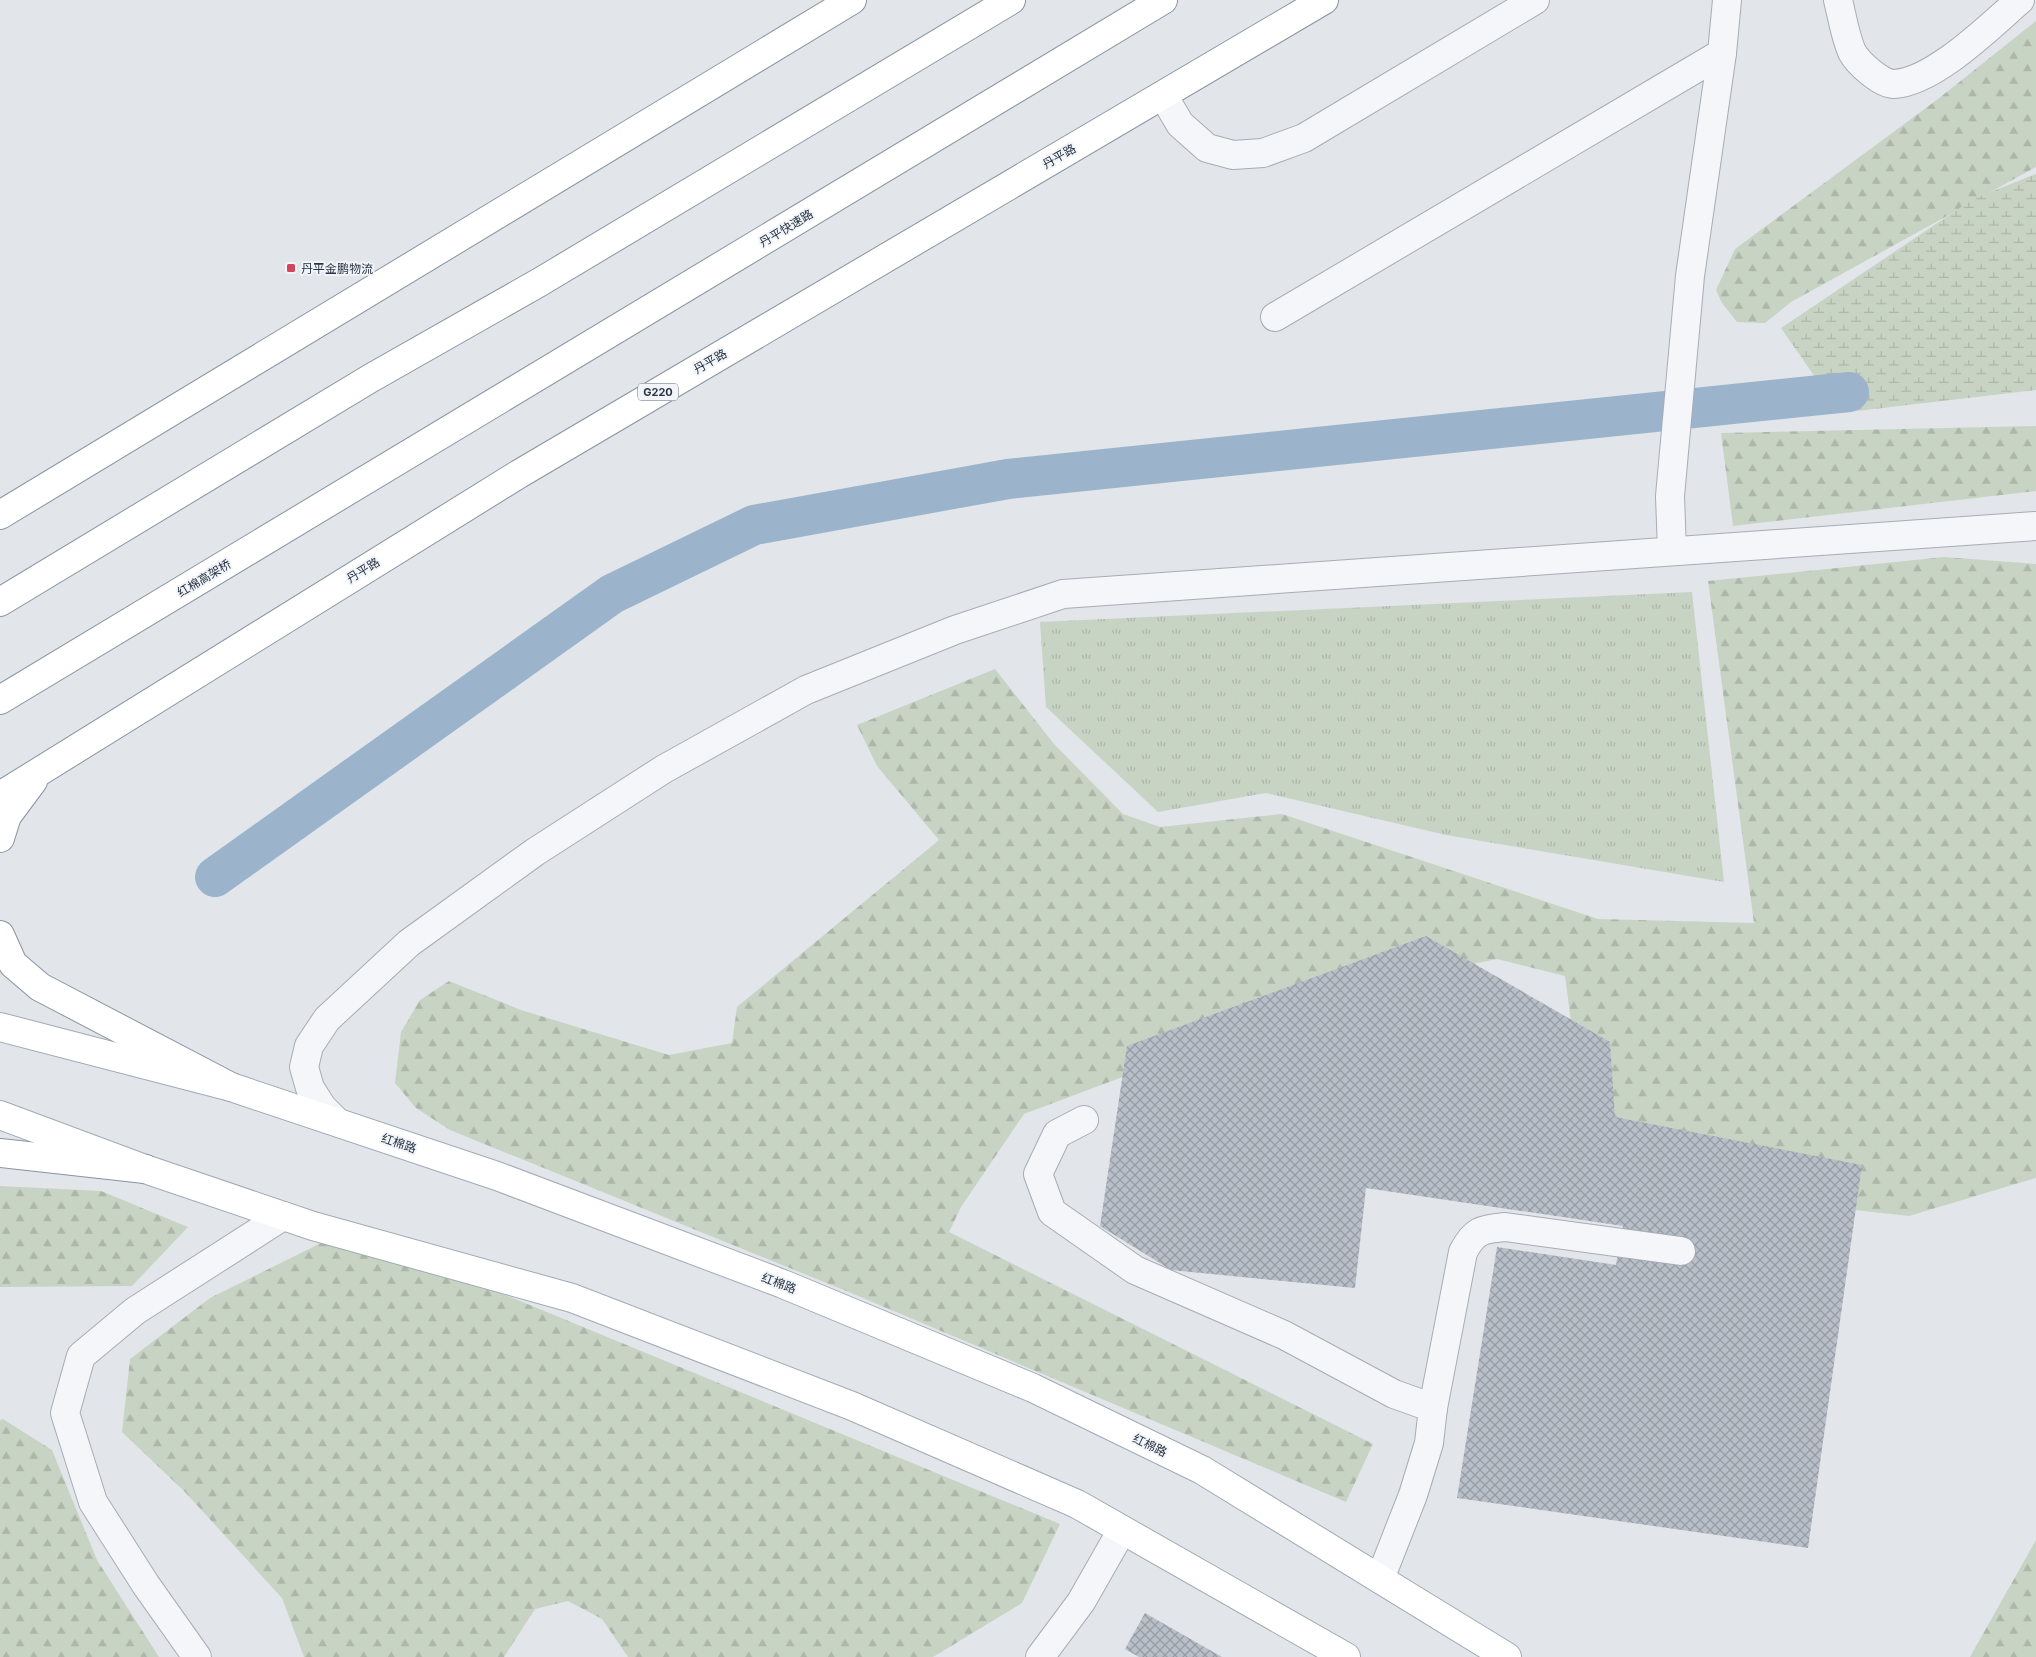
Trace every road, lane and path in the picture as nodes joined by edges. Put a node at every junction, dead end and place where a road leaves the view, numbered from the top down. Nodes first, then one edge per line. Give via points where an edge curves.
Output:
1 (852, 0) edge
2 (1011, 0) edge
3 (1163, 0) edge
4 (1324, 0) edge
5 (1536, 0) edge
6 (1727, 0) edge
7 (1838, 0) edge
8 (2020, 0) edge
9 (1722, 53) junction
10 (1163, 95) junction
11 (1275, 317) dead end
12 (408, 455) joint
13 (0, 515) edge
14 (2036, 526) edge
15 (1672, 551) junction
16 (0, 602) edge
17 (0, 700) edge
18 (40, 771) junction
19 (0, 796) edge
20 (0, 838) edge
21 (0, 935) edge
22 (0, 1027) edge
23 (231, 1087) junction
24 (0, 1115) edge
25 (1084, 1120) dead end
26 (337, 1122) junction
27 (0, 1153) edge
28 (145, 1169) junction
29 (283, 1216) junction
30 (1681, 1251) dead end
31 (1433, 1408) junction
32 (1122, 1530) junction
33 (1380, 1579) junction
34 (197, 1657) edge
35 (1040, 1657) edge
36 (1346, 1657) edge
37 (1507, 1657) edge

1 - 13 main road
2 - 16 main road via 540,282 371,378
3 - 12 main road, 丹平快速路
4 - 10 main road, 丹平路 / G220
5 - 10 street via 1304,138 1263,153 1233,154 1208,148 1180,124
6 - 9 street
7 - 8 street via 1853,52 1871,74 1892,84 1923,76 1977,38
9 - 11 street
9 - 15 street via 1690,276 1670,496
10 - 18 main road, 丹平路 / G220 via 519,474
12 - 17 main road, 红棉高架桥
14 - 15 street
15 - 26 street via 1063,594 955,630 806,690 664,769 535,852 409,943 327,1019 309,1046 304,1067 310,1088
18 - 19 main road, 丹平路 / G220
18 - 20 main road via 7,816
21 - 23 main road via 13,964 40,987
22 - 23 main road, 红棉路
23 - 26 main road, 红棉路
24 - 28 main road
25 - 31 street via 1057,1134 1038,1174 1052,1212 1135,1270 1284,1335 1394,1394
26 - 33 main road, 红棉路 via 498,1176 784,1284 1033,1388 1202,1470
27 - 28 main road
28 - 29 main road
29 - 32 main road via 572,1298 852,1406 1076,1504
29 - 34 street via 135,1311 81,1356 65,1413 93,1502
30 - 31 street via 1505,1227 1487,1229 1471,1236 1463,1252
31 - 33 street via 1429,1444
32 - 35 street via 1081,1602
32 - 36 main road
33 - 37 main road, 红棉路

